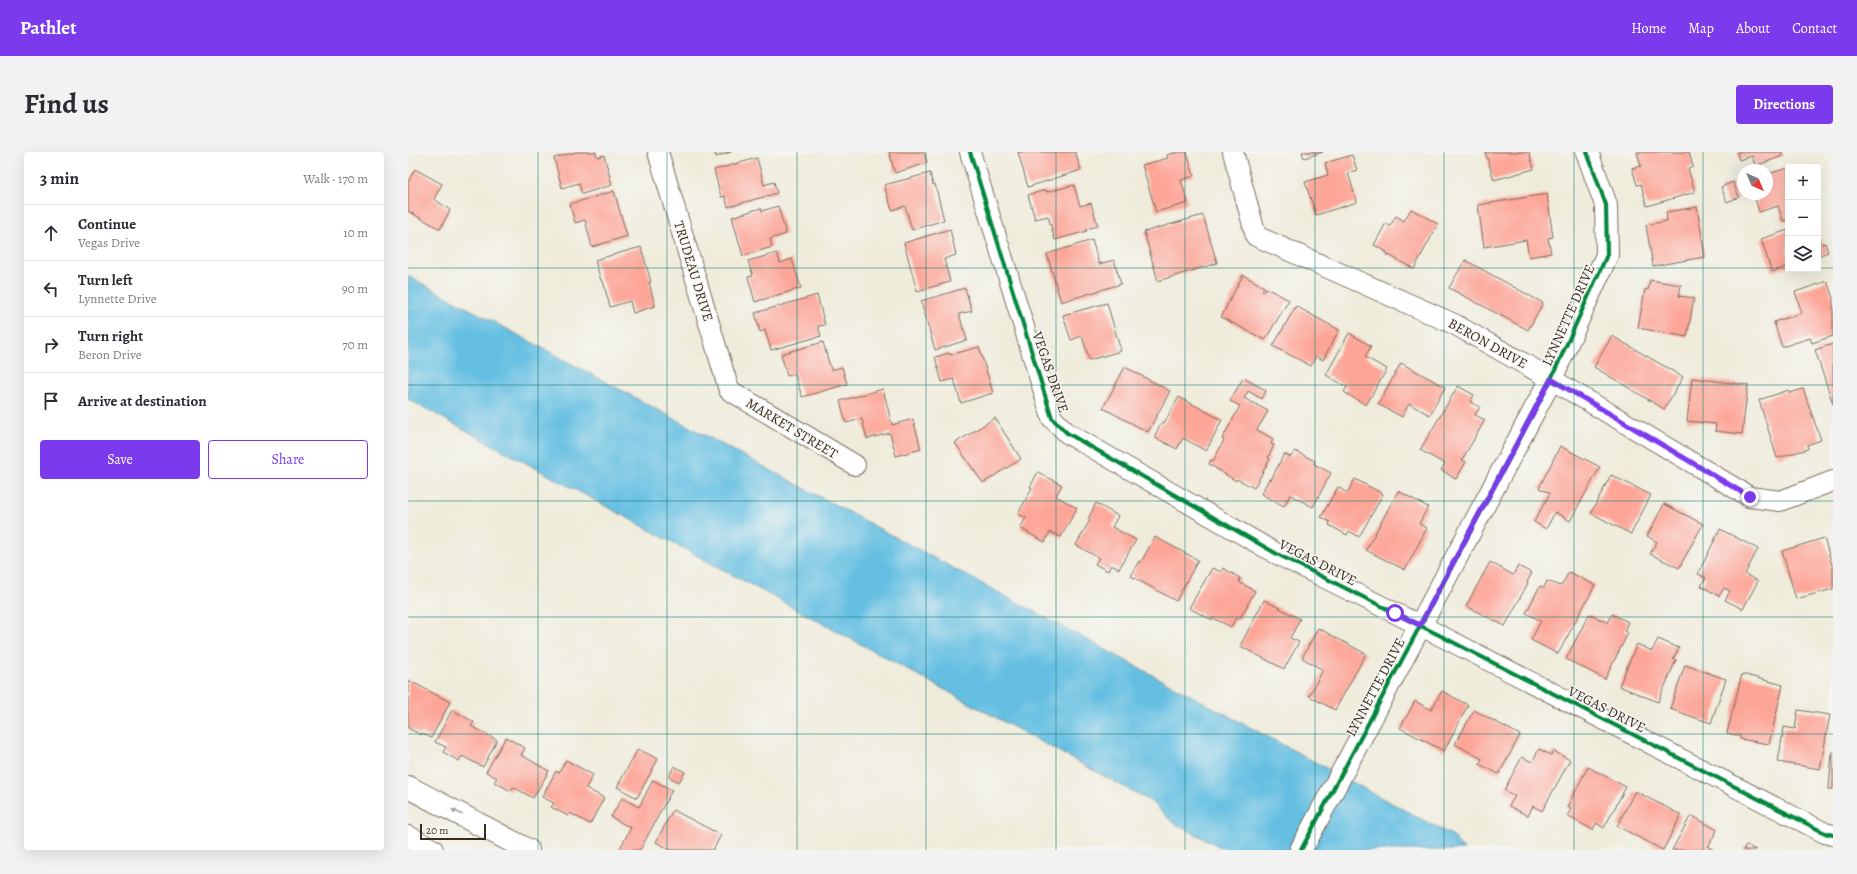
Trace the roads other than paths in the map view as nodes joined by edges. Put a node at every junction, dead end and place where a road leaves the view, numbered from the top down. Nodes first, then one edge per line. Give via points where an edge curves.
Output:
1 (658, 152) edge
2 (970, 152) edge
3 (1232, 152) edge
4 (1587, 152) edge
5 (1551, 379) junction
6 (729, 390) joint
7 (855, 465) dead end
8 (1833, 481) edge
9 (1420, 625) junction
10 (408, 787) edge
11 (1833, 835) edge
12 (408, 837) edge
13 (432, 850) edge
14 (528, 850) edge
15 (1301, 850) edge

1 - 6 street, TRUDEAU DRIVE
2 - 9 street, VEGAS DRIVE via 1052,418 1067,433 1277,554
3 - 5 street, BERON DRIVE via 1256,236 1454,324
4 - 5 street, LYNNETTE DRIVE via 1606,205 1607,255
5 - 8 street, BERON DRIVE via 1750,497 1780,500
5 - 9 street, LYNNETTE DRIVE
6 - 7 street, MARKET STREET
9 - 11 street, VEGAS DRIVE
9 - 15 street, LYNNETTE DRIVE
14 -> 10 street
12 - 13 street

